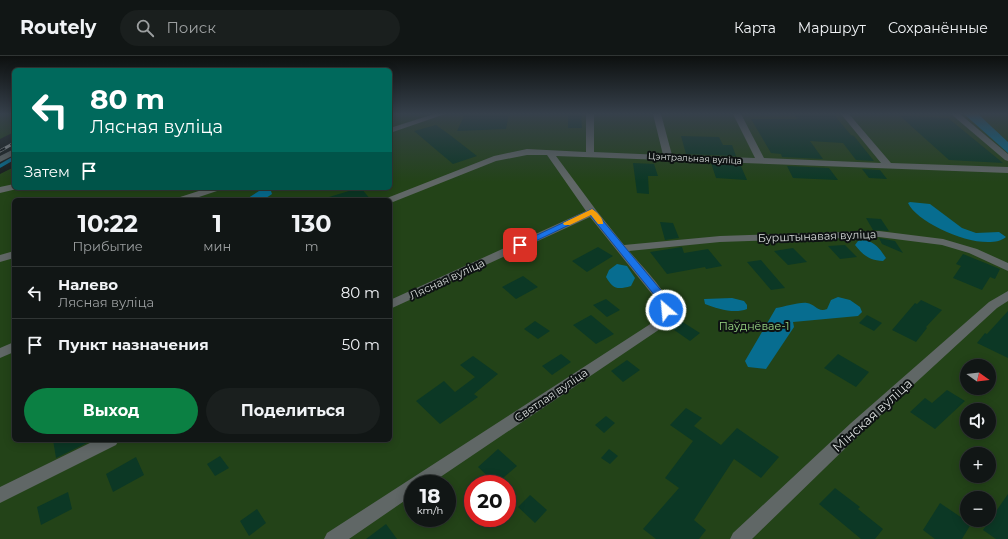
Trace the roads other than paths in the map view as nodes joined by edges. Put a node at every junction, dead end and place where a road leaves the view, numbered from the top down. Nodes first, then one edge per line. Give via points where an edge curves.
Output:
1 (590, 137) edge
2 (663, 137) edge
3 (749, 137) edge
4 (864, 137) edge
5 (982, 137) edge
6 (549, 152) junction
7 (12, 153) edge
8 (590, 154) junction
9 (668, 157) junction
10 (1008, 158) edge
11 (0, 159) edge
12 (761, 161) junction
13 (888, 165) junction
14 (1008, 170) edge
15 (12, 187) edge
16 (0, 190) edge
17 (211, 190) edge
18 (186, 198) edge
19 (392, 199) edge
20 (592, 212) junction
21 (622, 248) junction
22 (12, 255) edge
23 (0, 259) edge
24 (1008, 267) edge
25 (1008, 295) edge
26 (392, 304) edge
27 (12, 348) edge
28 (0, 353) edge
29 (107, 442) edge
30 (430, 475) edge
31 (404, 492) edge
32 (0, 495) edge
33 (333, 539) edge
34 (739, 539) edge

1 - 8 lane
2 - 9 lane
3 - 12 lane
4 - 13 lane
5 - 10 lane
6 - 8 lane, Цэнтральная вуліца
6 - 19 lane, Цэнтральная вуліца via 527,152 506,156
6 - 20 lane
7 - 11 lane
8 - 9 lane, Цэнтральная вуліца
9 - 12 lane, Цэнтральная вуліца
12 - 13 lane, Цэнтральная вуліца
13 - 14 lane, Цэнтральная вуліца
15 - 16 lane
17 - 18 lane
20 - 21 lane
20 - 26 lane, Лясная вуліца
21 - 24 lane, Бурштынавая вуліца via 720,239 878,234 943,242 973,251
21 - 30 lane, Светлая вуліца via 660,296 666,315 658,324
22 - 23 lane
25 - 34 lane, Мінская вуліца via 993,305 862,423
27 - 28 lane
29 - 32 lane
31 - 33 lane

